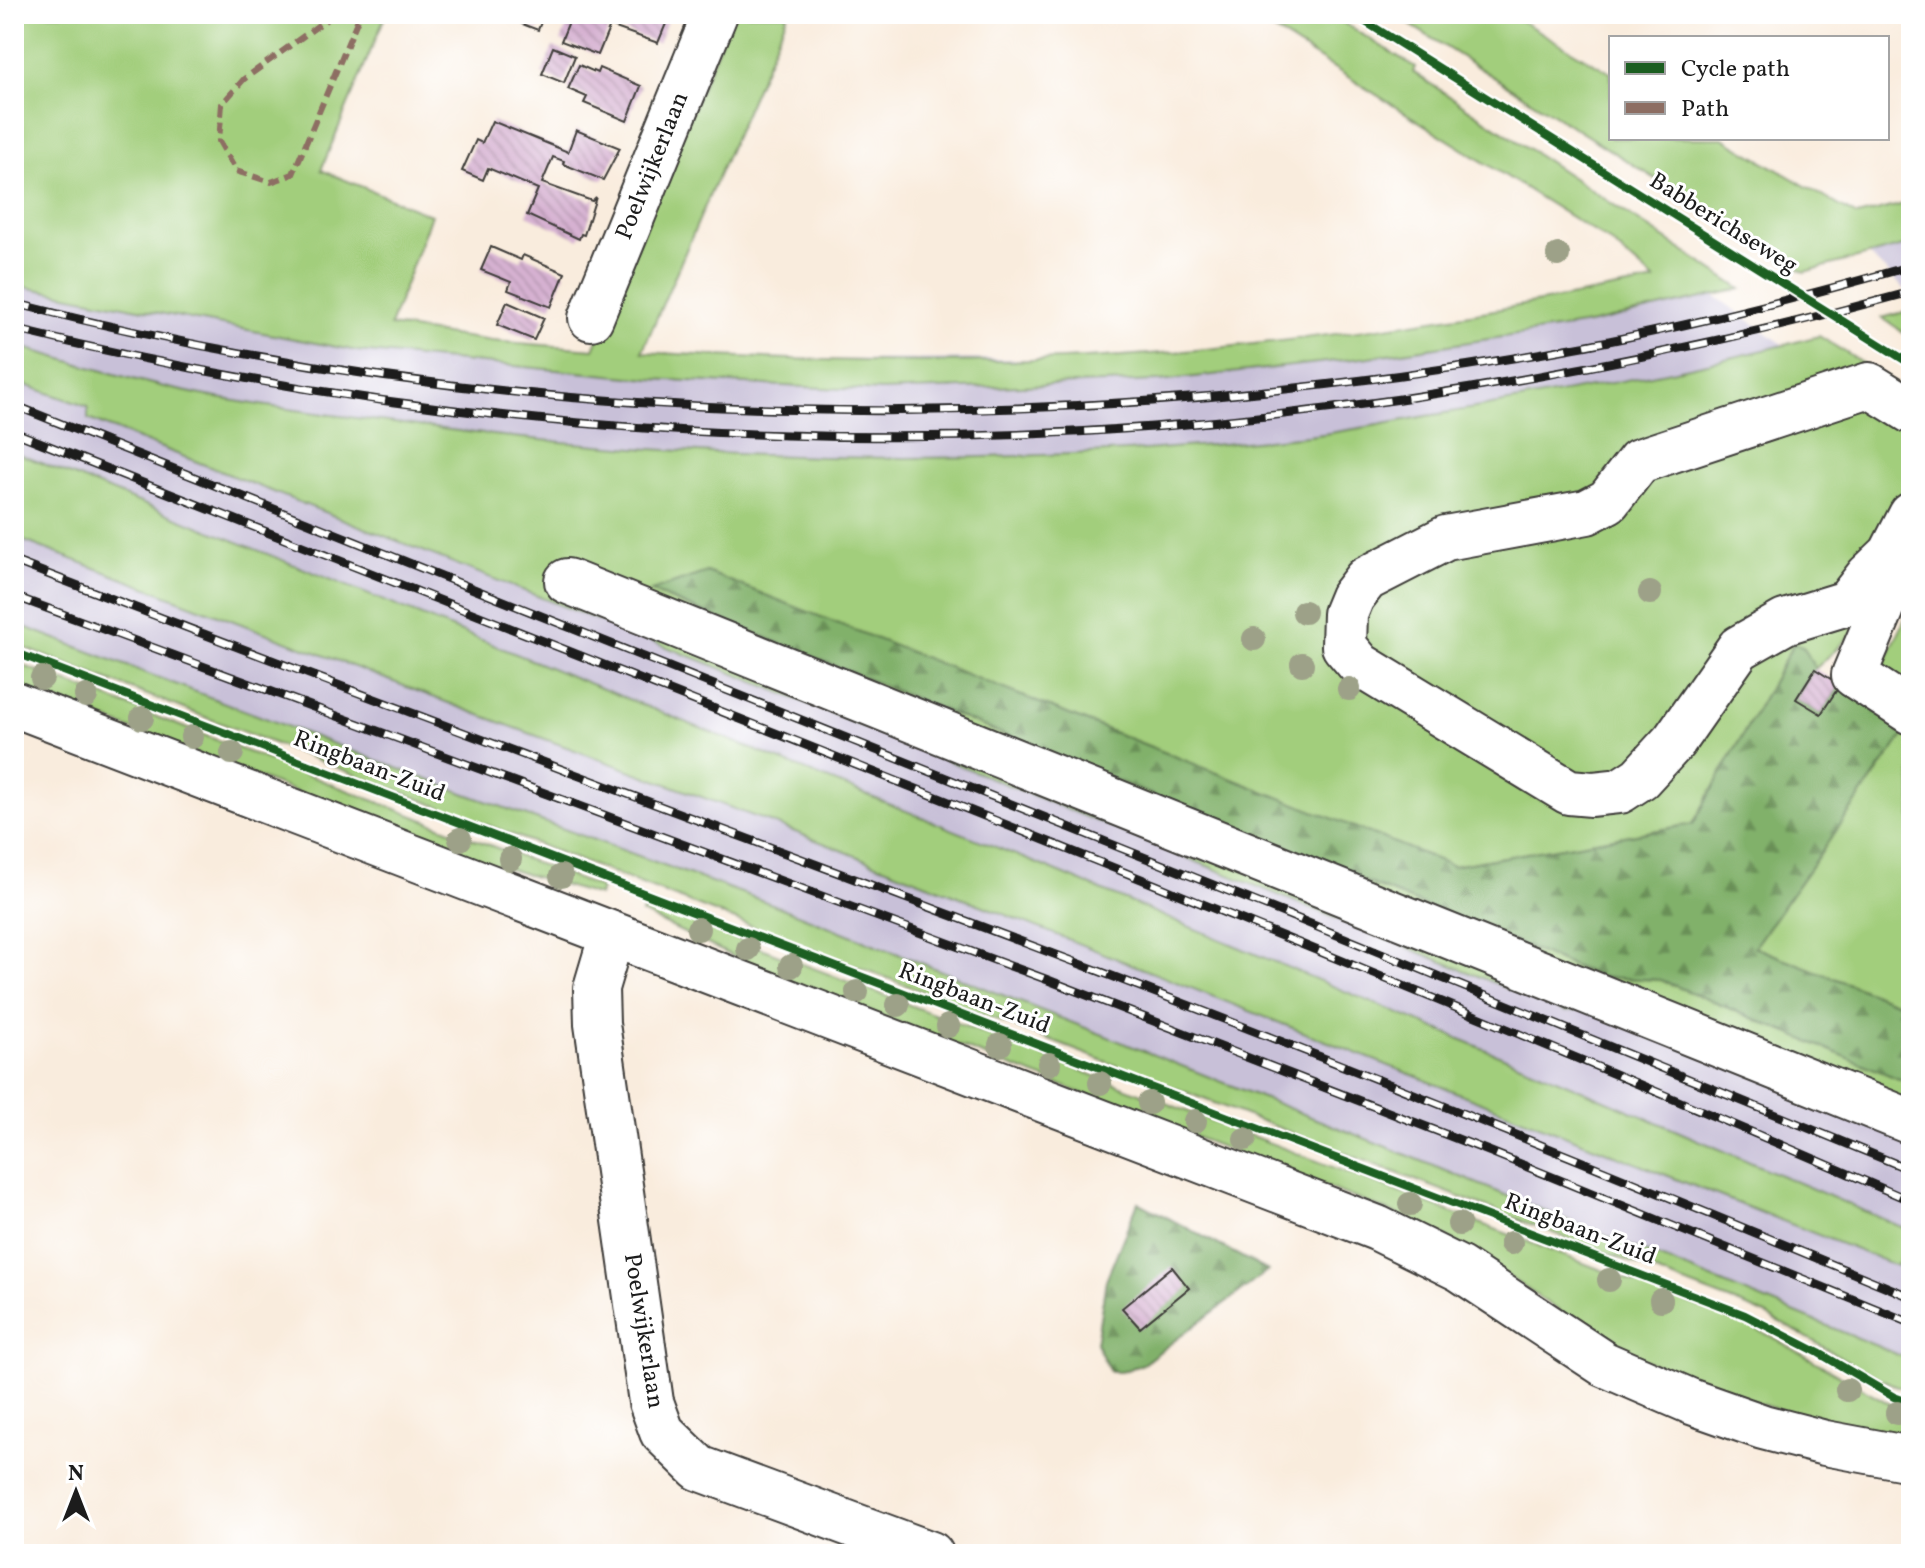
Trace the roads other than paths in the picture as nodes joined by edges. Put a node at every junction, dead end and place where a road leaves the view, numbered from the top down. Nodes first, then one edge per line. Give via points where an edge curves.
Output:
1 (715, 14) edge
2 (591, 318) dead end
3 (1911, 411) edge
4 (1911, 515) edge
5 (1891, 554) junction
6 (567, 581) dead end
7 (14, 704) edge
8 (1911, 712) edge
9 (612, 934) junction
10 (1911, 1122) edge
11 (1911, 1459) edge
12 (931, 1554) edge

1 - 2 street, Poelwijkerlaan
3 - 5 street via 1869,385 1639,461 1608,501 1587,512 1446,538 1366,579 1345,614 1344,646 1360,665 1569,792 1620,791 1640,778 1674,741 1739,648 1785,622 1847,603
4 - 5 street
5 - 8 street via 1882,608 1854,675
6 - 10 street
7 - 9 street
9 - 11 street via 1377,1228 1460,1269 1604,1364 1692,1402 1763,1427
9 - 12 street, Poelwijkerlaan via 596,988 597,1024 651,1402 662,1432 699,1468

